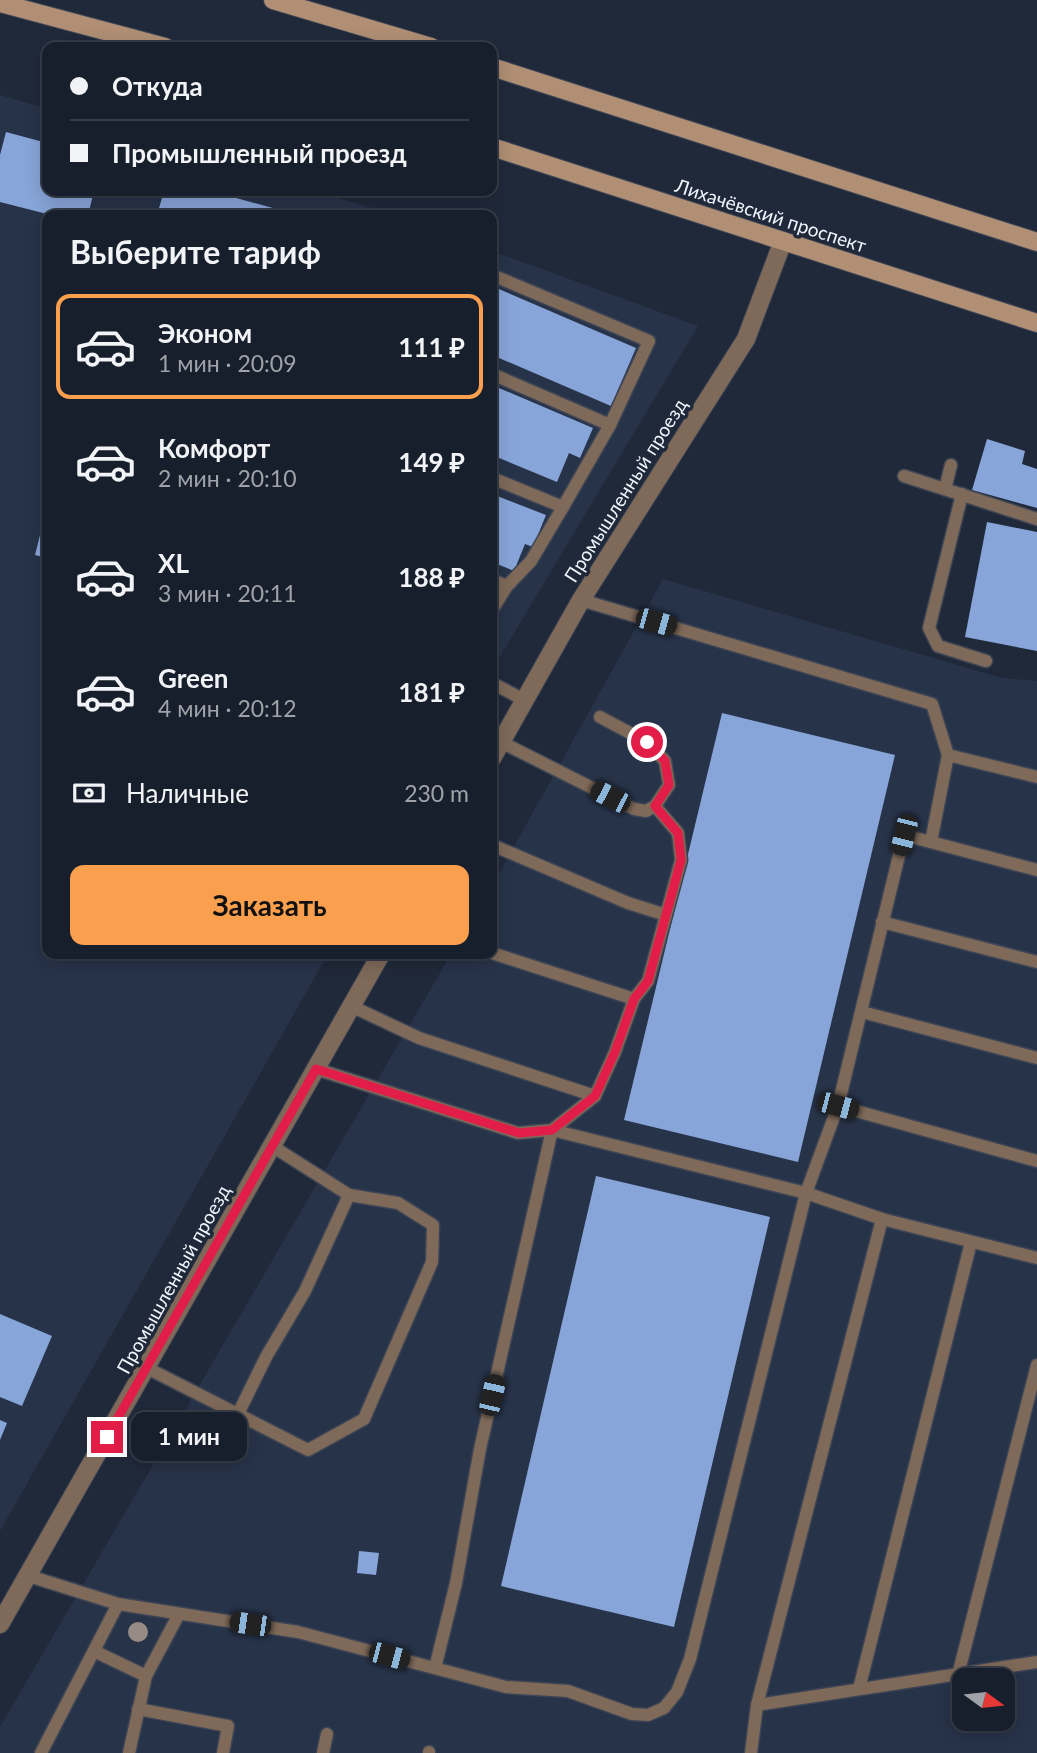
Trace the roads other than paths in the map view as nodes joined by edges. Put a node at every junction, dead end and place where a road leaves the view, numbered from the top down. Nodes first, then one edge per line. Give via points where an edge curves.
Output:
1 (273, 0) edge
2 (0, 3) edge
3 (146, 42) edge
4 (414, 42) edge
5 (497, 69) edge
6 (497, 149) edge
7 (783, 241) junction
8 (1037, 242) edge
9 (497, 277) edge
10 (1037, 323) edge
11 (497, 376) edge
12 (610, 425) junction
13 (951, 465) dead end
14 (904, 476) dead end
15 (497, 480) edge
16 (944, 489) junction
17 (962, 495) junction
18 (563, 507) junction
19 (1037, 519) edge
20 (497, 582) edge
21 (507, 586) junction
22 (581, 600) junction
23 (497, 602) edge
24 (986, 661) dead end
25 (497, 686) edge
26 (524, 700) junction
27 (600, 718) dead end
28 (497, 748) edge
29 (497, 750) edge
30 (948, 755) junction
31 (1037, 777) edge
32 (655, 806) junction
33 (932, 842) junction
34 (497, 847) edge
35 (1037, 870) edge
36 (667, 915) junction
37 (882, 922) junction
38 (497, 955) edge
39 (378, 959) edge
40 (1037, 962) edge
41 (634, 999) junction
42 (351, 1006) junction
43 (862, 1012) junction
44 (1037, 1058) edge
45 (316, 1069) junction
46 (595, 1096) junction
47 (838, 1106) junction
48 (552, 1130) junction
49 (272, 1146) junction
50 (1037, 1161) edge
51 (806, 1193) junction
52 (349, 1195) junction
53 (882, 1219) junction
54 (971, 1242) junction
55 (1037, 1258) edge
56 (1037, 1365) edge
57 (147, 1368) junction
58 (238, 1414) junction
59 (29, 1576) junction
60 (118, 1604) junction
61 (179, 1614) junction
62 (0, 1624) edge
63 (94, 1651) junction
64 (1037, 1662) edge
65 (435, 1668) junction
66 (960, 1668) edge
67 (1001, 1668) edge
68 (146, 1676) junction
69 (952, 1676) edge
70 (859, 1689) junction
71 (757, 1705) junction
72 (138, 1709) junction
73 (327, 1734) dead end
74 (41, 1753) edge
75 (129, 1753) edge
76 (223, 1753) edge
77 (323, 1753) edge
78 (751, 1753) edge

1 - 4 main road
2 - 3 main road
5 - 8 main road
6 - 7 main road, Лихачёвский проспект
7 - 10 main road, Лихачёвский проспект
7 - 22 street, Промышленный проезд via 746,339
9 - 12 lane via 649,341
11 - 12 lane
12 - 18 lane
13 - 16 lane
14 - 16 lane
15 - 18 lane
16 - 17 lane
17 - 19 lane
17 - 24 lane via 929,628 939,646
18 - 21 lane via 531,561
20 - 21 lane
21 - 23 lane
22 - 26 street, Промышленный проезд
22 - 30 lane via 932,704
25 - 26 lane
26 - 28 street, Промышленный проезд
27 - 32 lane via 647,742 665,761 669,785
29 - 32 lane via 634,809 646,811
30 - 31 lane
30 - 33 lane
32 - 36 lane via 678,833 681,845
33 - 35 lane
33 - 37 lane via 904,835
34 - 36 lane
36 - 41 lane via 648,981
37 - 40 lane
37 - 43 lane
38 - 41 lane
39 - 42 street, Промышленный проезд
41 - 46 lane
42 - 45 street, Промышленный проезд
42 - 46 lane via 419,1038
43 - 44 lane
43 - 47 lane
45 - 48 lane via 519,1133
45 - 49 street, Промышленный проезд
46 - 48 lane
47 - 50 lane
47 - 51 lane
48 - 51 lane
48 - 65 lane
49 - 52 lane
49 - 57 street, Промышленный проезд
51 - 53 lane
51 - 65 lane via 690,1659 677,1692 664,1709 632,1714 568,1691 506,1687
52 - 58 lane via 305,1291
52 - 58 lane via 398,1203 433,1225 432,1262 364,1419 308,1450
53 - 54 lane
53 - 71 lane
54 - 55 lane
54 - 70 lane
56 - 66 lane
57 - 58 lane
57 - 59 street, Промышленный проезд
59 - 60 lane
59 - 62 street, Промышленный проезд
60 - 61 lane
60 - 63 lane
61 - 65 lane via 298,1632
61 - 68 lane
63 - 68 lane
63 - 74 lane
64 - 67 lane
68 - 72 lane
69 - 70 lane
70 - 71 lane
71 - 78 lane
72 - 75 lane
72 - 76 lane via 228,1726
73 - 77 lane

